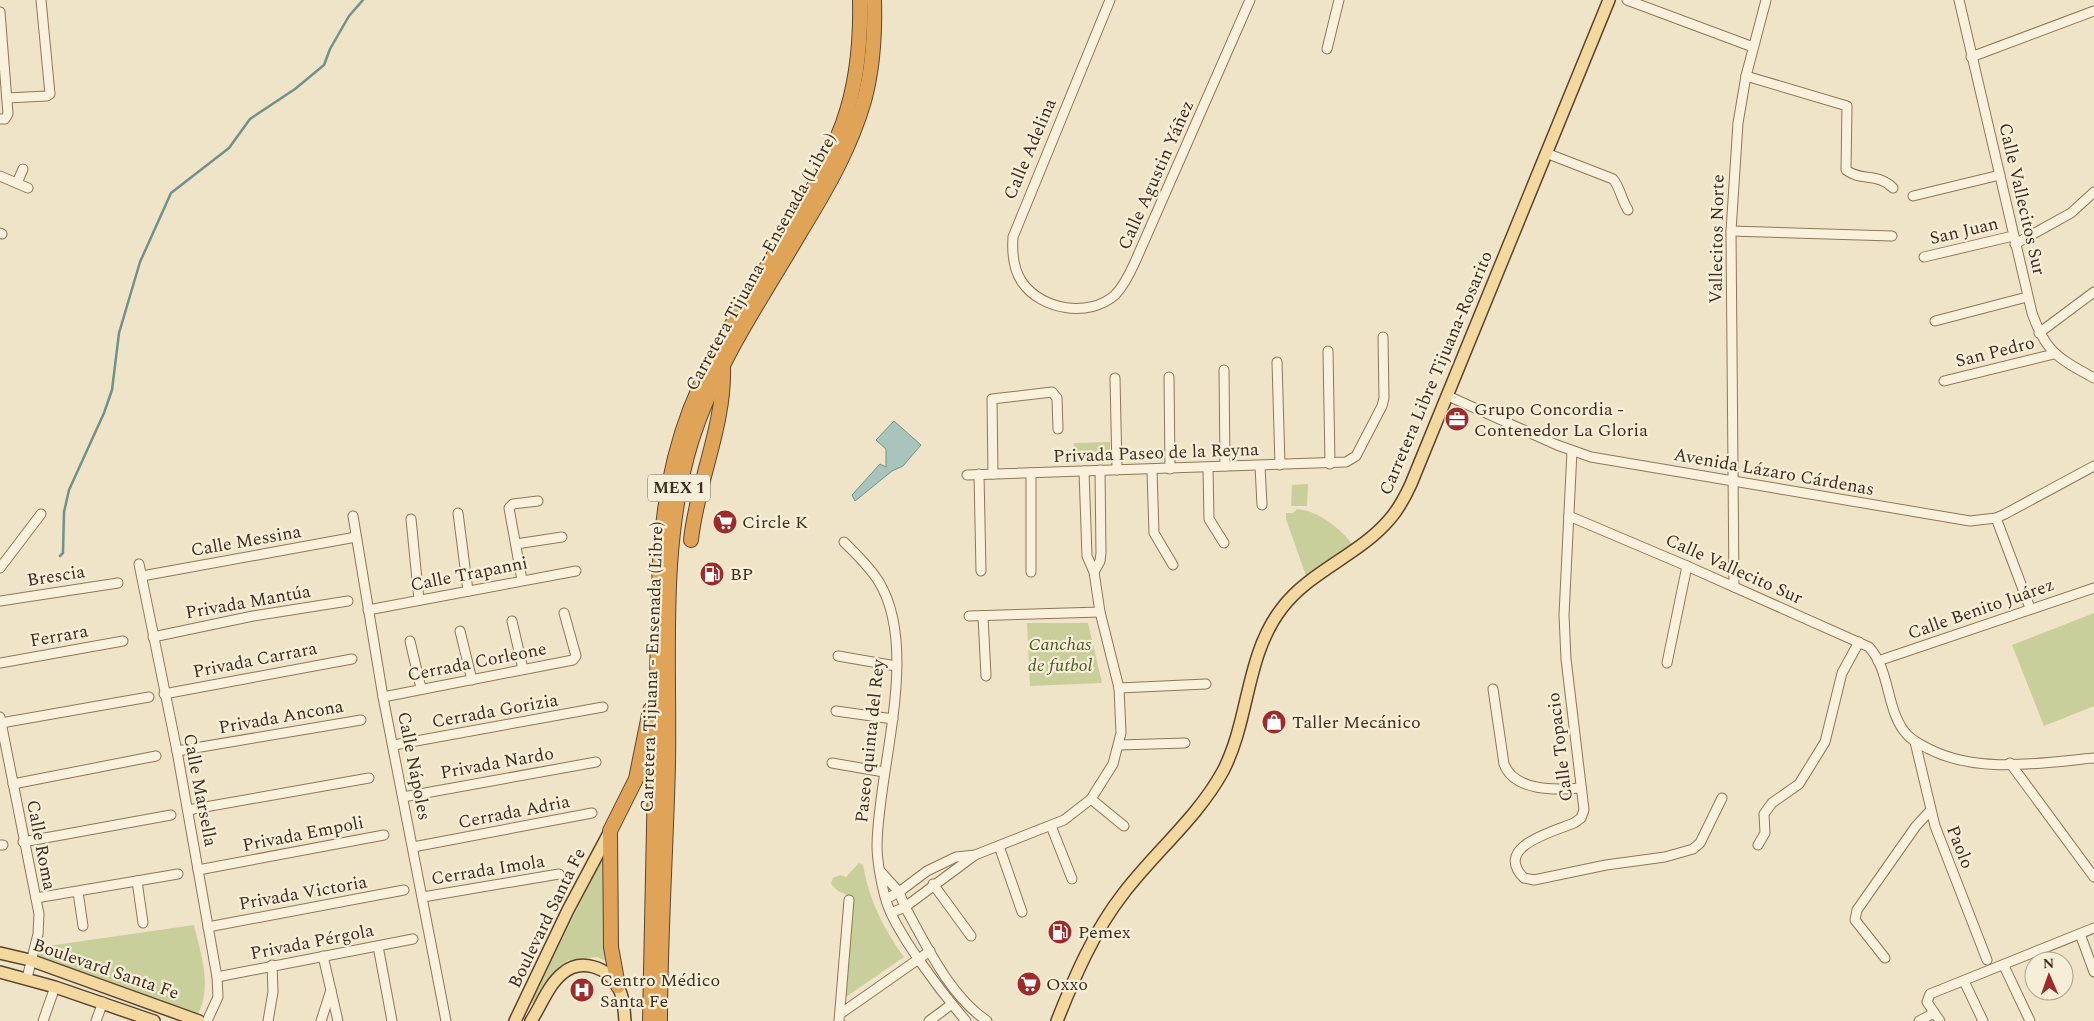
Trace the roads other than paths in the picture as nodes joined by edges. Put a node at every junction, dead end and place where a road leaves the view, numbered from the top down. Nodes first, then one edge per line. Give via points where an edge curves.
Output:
1 (41, 0) edge
2 (860, 0) edge
3 (874, 0) edge
4 (1110, 0) edge
5 (1250, 0) edge
6 (1339, 0) edge
7 (1609, 0) edge
8 (1627, 0) edge
9 (1766, 0) edge
10 (1959, 0) edge
11 (2094, 11) edge
12 (0, 12) edge
13 (1, 38) edge
14 (1753, 47) junction
15 (1327, 49) dead end
16 (1971, 57) junction
17 (1746, 76) junction
18 (7, 98) junction
19 (0, 119) edge
20 (1546, 153) junction
21 (23, 169) dead end
22 (2000, 175) junction
23 (0, 176) edge
24 (17, 183) junction
25 (28, 188) dead end
26 (1893, 188) dead end
27 (2094, 192) edge
28 (1913, 196) dead end
29 (1628, 210) dead end
30 (1731, 232) junction
31 (1892, 236) dead end
32 (2014, 240) junction
33 (1924, 257) dead end
34 (2094, 292) edge
35 (2028, 297) junction
36 (1048, 303) joint
37 (1935, 322) dead end
38 (2039, 333) junction
39 (1383, 337) dead end
40 (1328, 351) dead end
41 (2054, 354) junction
42 (1277, 362) dead end
43 (723, 364) junction
44 (1224, 370) dead end
45 (1169, 377) dead end
46 (1115, 378) dead end
47 (2094, 378) edge
48 (1944, 381) dead end
49 (1448, 396) junction
50 (1058, 429) dead end
51 (1572, 451) junction
52 (1330, 464) junction
53 (1280, 465) junction
54 (1225, 466) junction
55 (1260, 466) junction
56 (2094, 466) edge
57 (1208, 468) junction
58 (1170, 469) junction
59 (1100, 470) junction
60 (1117, 470) junction
61 (1152, 470) junction
62 (1084, 471) junction
63 (1031, 472) junction
64 (979, 474) junction
65 (993, 474) junction
66 (967, 475) dead end
67 (1733, 481) junction
68 (538, 501) dead end
69 (1262, 505) dead end
70 (458, 513) dead end
71 (41, 514) dead end
72 (353, 516) dead end
73 (1569, 516) junction
74 (1996, 518) junction
75 (411, 519) dead end
76 (356, 537) junction
77 (562, 538) dead end
78 (691, 540) dead end
79 (844, 542) dead end
80 (1224, 543) dead end
81 (516, 544) junction
82 (139, 564) dead end
83 (1173, 565) dead end
84 (1687, 566) junction
85 (0, 568) edge
86 (576, 571) dead end
87 (981, 571) dead end
88 (1031, 572) dead end
89 (1094, 572) junction
90 (142, 576) junction
91 (522, 580) junction
92 (118, 582) dead end
93 (1734, 587) junction
94 (2094, 588) edge
95 (468, 591) junction
96 (419, 600) junction
97 (0, 601) edge
98 (348, 601) dead end
99 (2030, 608) junction
100 (368, 610) junction
101 (1100, 612) junction
102 (564, 613) dead end
103 (969, 616) dead end
104 (983, 616) junction
105 (512, 621) dead end
106 (460, 631) dead end
107 (153, 636) junction
108 (123, 641) dead end
109 (410, 642) dead end
110 (1859, 642) junction
111 (838, 656) dead end
112 (352, 659) dead end
113 (1878, 661) junction
114 (0, 663) edge
115 (1667, 663) dead end
116 (896, 666) junction
117 (523, 669) junction
118 (986, 676) dead end
119 (656, 679) junction
120 (472, 680) junction
121 (1206, 684) dead end
122 (421, 688) junction
123 (1119, 688) junction
124 (1493, 689) dead end
125 (164, 694) junction
126 (383, 696) junction
127 (149, 697) dead end
128 (603, 707) dead end
129 (836, 711) dead end
130 (893, 719) junction
131 (1, 720) edge
132 (361, 720) dead end
133 (1185, 742) dead end
134 (1915, 742) junction
135 (394, 745) junction
136 (1119, 745) junction
137 (177, 751) junction
138 (156, 756) dead end
139 (2094, 758) edge
140 (596, 762) dead end
141 (832, 763) dead end
142 (2010, 763) junction
143 (884, 772) junction
144 (369, 778) dead end
145 (13, 784) junction
146 (1581, 788) junction
147 (403, 797) junction
148 (1722, 798) dead end
149 (1091, 799) junction
150 (188, 810) junction
151 (1930, 811) junction
152 (592, 814) dead end
153 (171, 815) dead end
154 (1051, 826) junction
155 (1124, 826) dead end
156 (610, 830) junction
157 (384, 835) dead end
158 (23, 842) junction
159 (1758, 845) dead end
160 (1000, 846) junction
161 (413, 847) junction
162 (975, 855) junction
163 (880, 869) junction
164 (198, 870) junction
165 (178, 874) dead end
166 (559, 874) dead end
167 (2094, 877) edge
168 (1072, 879) dead end
169 (137, 881) junction
170 (933, 884) junction
171 (404, 890) dead end
172 (78, 892) junction
173 (899, 892) junction
174 (422, 897) junction
175 (36, 898) junction
176 (886, 899) junction
177 (849, 900) dead end
178 (905, 907) junction
179 (1022, 912) dead end
180 (892, 913) junction
181 (143, 923) dead end
182 (83, 926) dead end
183 (208, 927) junction
184 (2094, 928) edge
185 (2080, 934) junction
186 (970, 936) dead end
187 (413, 939) dead end
188 (378, 946) junction
189 (930, 951) junction
190 (0, 953) edge
191 (323, 956) junction
192 (919, 958) junction
193 (1885, 958) dead end
194 (30, 960) junction
195 (1987, 960) dead end
196 (272, 965) junction
197 (2004, 966) junction
198 (0, 972) edge
199 (2094, 972) edge
200 (217, 977) junction
201 (27, 978) junction
202 (1964, 981) junction
203 (55, 986) junction
204 (618, 986) junction
205 (331, 990) junction
206 (103, 1002) junction
207 (952, 1004) junction
208 (522, 1010) junction
209 (1934, 1013) junction
210 (840, 1017) edge
211 (972, 1017) edge
212 (151, 1020) edge
213 (532, 1020) edge
214 (43, 1021) edge
215 (96, 1021) edge
216 (199, 1021) edge
217 (207, 1021) edge
218 (268, 1021) edge
219 (322, 1021) edge
220 (338, 1021) edge
221 (392, 1021) edge
222 (446, 1021) edge
223 (515, 1021) edge
224 (624, 1021) edge
225 (650, 1021) edge
226 (660, 1021) edge
227 (929, 1021) edge
228 (966, 1021) edge
229 (986, 1021) edge
230 (1056, 1021) edge
231 (1920, 1021) edge
232 (1940, 1021) edge
233 (1983, 1021) edge
234 (2030, 1021) edge

1 - 18 street via 50,91 48,95
2 - 119 highway, Carretera Tijuana - Ensenada (Libre) / MEX 1 via 857,64 843,123 824,167 708,370 680,439 661,535
3 - 43 highway, Carretera Tijuana - Ensenada (Libre) / MEX 1 via 869,75 855,128 829,184
4 - 36 street, Calle Adelina via 1013,237 1012,252 1022,281
5 - 36 street, Calle Agustin Yáñez via 1124,284 1103,303 1086,308 1068,309
6 - 15 street
7 - 20 main road, Carretera Libre Tijuana-Rosarito
8 - 14 street
9 - 14 street, Vallecitos Norte
10 - 16 street, Calle Vallecitos Sur
11 - 16 street
12 - 13 street
13 - 18 street
14 - 17 street, Vallecitos Norte
16 - 22 street, Calle Vallecitos Sur
17 - 26 street via 1847,106 1846,170 1852,175 1880,178
17 - 30 street, Vallecitos Norte via 1736,144
18 - 19 street via 8,116
20 - 29 street via 1613,179
20 - 49 main road, Carretera Libre Tijuana-Rosarito
21 - 24 street
22 - 28 street
22 - 32 street, Calle Vallecitos Sur
23 - 24 street
24 - 25 street
27 - 32 street, San Juan via 2070,213
30 - 31 street
30 - 67 street, Vallecitos Norte
32 - 33 street, San Juan
32 - 35 street, Calle Vallecitos Sur
34 - 38 street
35 - 37 street
35 - 38 street, Calle Vallecitos Sur
38 - 41 street, Calle Vallecitos Sur
39 - 52 street, Privada Paseo de la Reyna via 1382,406 1356,456 1346,462
40 - 52 street
41 - 47 street, Calle Vallecitos Sur
41 - 48 street, San Pedro
42 - 53 street
43 - 78 highway via 723,398 697,497
43 - 226 highway, Carretera Tijuana - Ensenada (Libre) / MEX 1 via 683,468 672,534
44 - 54 street
45 - 58 street
46 - 60 street
49 - 51 street, Avenida Lázaro Cárdenas
49 - 230 main road, Carretera Libre Tijuana-Rosarito via 1411,484 1389,521 1296,592 1271,624 1257,656 1243,714 1224,769 1199,806 1123,894 1103,923
50 - 65 street via 1057,398 1052,392 992,399
51 - 67 street, Avenida Lázaro Cárdenas via 1626,464
51 - 73 street, Calle Topacio
52 - 53 street, Privada Paseo de la Reyna
53 - 55 street, Privada Paseo de la Reyna
54 - 55 street, Privada Paseo de la Reyna
54 - 57 street, Privada Paseo de la Reyna
55 - 69 street
56 - 74 street, Avenida Lázaro Cárdenas
57 - 58 street, Privada Paseo de la Reyna
57 - 80 street via 1209,519
58 - 61 street, Privada Paseo de la Reyna
59 - 60 street, Privada Paseo de la Reyna
59 - 62 street, Privada Paseo de la Reyna
59 - 89 street via 1102,553
60 - 61 street, Privada Paseo de la Reyna
61 - 83 street via 1154,533
62 - 63 street, Privada Paseo de la Reyna
62 - 89 street via 1087,556
63 - 65 street, Privada Paseo de la Reyna
63 - 88 street
64 - 65 street, Privada Paseo de la Reyna
64 - 66 street, Privada Paseo de la Reyna
64 - 87 street
67 - 74 street, Avenida Lázaro Cárdenas via 1970,521
67 - 93 street, Vallecitos Norte
68 - 81 street via 509,506
70 - 95 street
71 - 85 street
72 - 76 street, Calle Nápoles
73 - 84 street, Calle Vallecito Sur
73 - 146 street, Calle Topacio via 1564,615
74 - 99 street
75 - 96 street
76 - 90 street, Calle Messina
76 - 100 street, Calle Nápoles
77 - 81 street
79 - 116 street, Paseo quinta del Rey via 871,570 886,596
81 - 91 street
82 - 90 street, Calle Marsella
84 - 93 street, Calle Vallecito Sur
84 - 115 street
86 - 91 street, Calle Trapanni
89 - 101 street
90 - 107 street, Calle Marsella
91 - 95 street, Calle Trapanni
92 - 97 street, Brescia
93 - 110 street, Calle Vallecito Sur
94 - 99 street, Calle Benito Juárez
95 - 96 street, Calle Trapanni
96 - 100 street, Calle Trapanni
98 - 107 street, Privada Mantúa
99 - 113 street, Calle Benito Juárez
100 - 126 street, Calle Nápoles
101 - 104 street
101 - 123 street
102 - 117 street, Cerrada Corleone via 575,658
103 - 104 street
104 - 118 street
105 - 117 street
106 - 120 street
107 - 125 street, Calle Marsella
108 - 114 street, Ferrara
109 - 122 street
110 - 113 street, Calle Vallecito Sur via 1869,647
110 - 159 street via 1842,673 1825,742 1799,784 1772,802 1764,814 1765,833
111 - 116 street
112 - 125 street, Privada Carrara
113 - 134 street via 1898,720 1904,732
116 - 130 street, Paseo quinta del Rey
117 - 120 street, Cerrada Corleone
119 - 156 highway via 636,779
119 - 225 highway, Carretera Tijuana - Ensenada (Libre) / MEX 1
120 - 122 street, Cerrada Corleone
121 - 123 street
122 - 126 street, Cerrada Corleone
123 - 136 street via 1122,715
124 - 146 street via 1507,772 1526,784 1546,788
125 - 137 street, Calle Marsella
126 - 135 street, Calle Nápoles
127 - 131 street
128 - 135 street, Cerrada Gorizia
129 - 130 street
130 - 143 street, Paseo quinta del Rey
131 - 145 street, Calle Roma
132 - 137 street, Privada Ancona
133 - 136 street
134 - 142 street via 1959,761
134 - 151 street, Paolo
135 - 147 street, Calle Nápoles
136 - 149 street via 1109,771
137 - 150 street, Calle Marsella
138 - 145 street
139 - 142 street
140 - 147 street, Privada Nardo
141 - 143 street
142 - 167 street
143 - 163 street, Paseo quinta del Rey via 877,846
144 - 150 street
145 - 158 street, Calle Roma
146 - 148 street, Calle Topacio via 1584,810 1581,818 1518,849 1515,863 1524,878 1540,880 1693,849 1700,844
147 - 161 street, Calle Nápoles
149 - 154 street
149 - 155 street
150 - 164 street, Calle Marsella
151 - 193 street via 1857,910 1855,920
151 - 195 street, Paolo
152 - 161 street, Cerrada Adria
153 - 158 street
154 - 160 street
154 - 168 street
156 - 204 highway via 611,948
156 - 208 main road, Boulevard Santa Fe via 568,910
157 - 164 street, Privada Empoli
158 - 175 street, Calle Roma
160 - 162 street
160 - 179 street
161 - 174 street, Calle Nápoles
162 - 170 street
162 - 173 street via 956,857
163 - 173 street
163 - 176 street, Paseo quinta del Rey
164 - 183 street, Calle Marsella
165 - 169 street
166 - 174 street, Cerrada Imola
169 - 172 street
169 - 181 street
170 - 178 street
170 - 186 street
171 - 183 street, Privada Victoria
172 - 175 street
172 - 182 street
173 - 176 street
173 - 178 street
174 - 222 street, Calle Nápoles
175 - 194 street, Calle Roma via 39,923
176 - 180 street, Paseo quinta del Rey
177 - 210 street
178 - 180 street
178 - 189 street
180 - 192 street, Paseo quinta del Rey
183 - 200 street, Calle Marsella
184 - 185 street
185 - 197 street
185 - 199 street
187 - 188 street, Privada Pérgola
188 - 191 street, Privada Pérgola
188 - 221 street
189 - 192 street
189 - 211 street
190 - 194 main road, Boulevard Santa Fe
191 - 196 street, Privada Pérgola
191 - 205 street
192 - 207 street, Paseo quinta del Rey
192 - 210 street
194 - 201 street, Calle Roma
194 - 216 main road, Boulevard Santa Fe
196 - 200 street, Privada Pérgola
196 - 218 street via 273,992
197 - 202 street
197 - 234 street
198 - 201 main road, Boulevard Santa Fe
200 - 217 street, Calle Marsella via 218,997
201 - 203 main road, Boulevard Santa Fe
202 - 209 street via 1928,996 1927,1002
202 - 233 street
203 - 206 main road, Boulevard Santa Fe
203 - 214 street
204 - 213 main road, Boulevard Santa Fe via 599,969 573,966 561,974 545,995
204 - 224 main road
205 - 219 street
205 - 220 street
206 - 212 main road, Boulevard Santa Fe
206 - 215 street
207 - 227 street
207 - 228 street, Paseo quinta del Rey
208 - 213 street
208 - 223 main road, Boulevard Santa Fe
209 - 231 street
209 - 232 street
211 - 229 street

